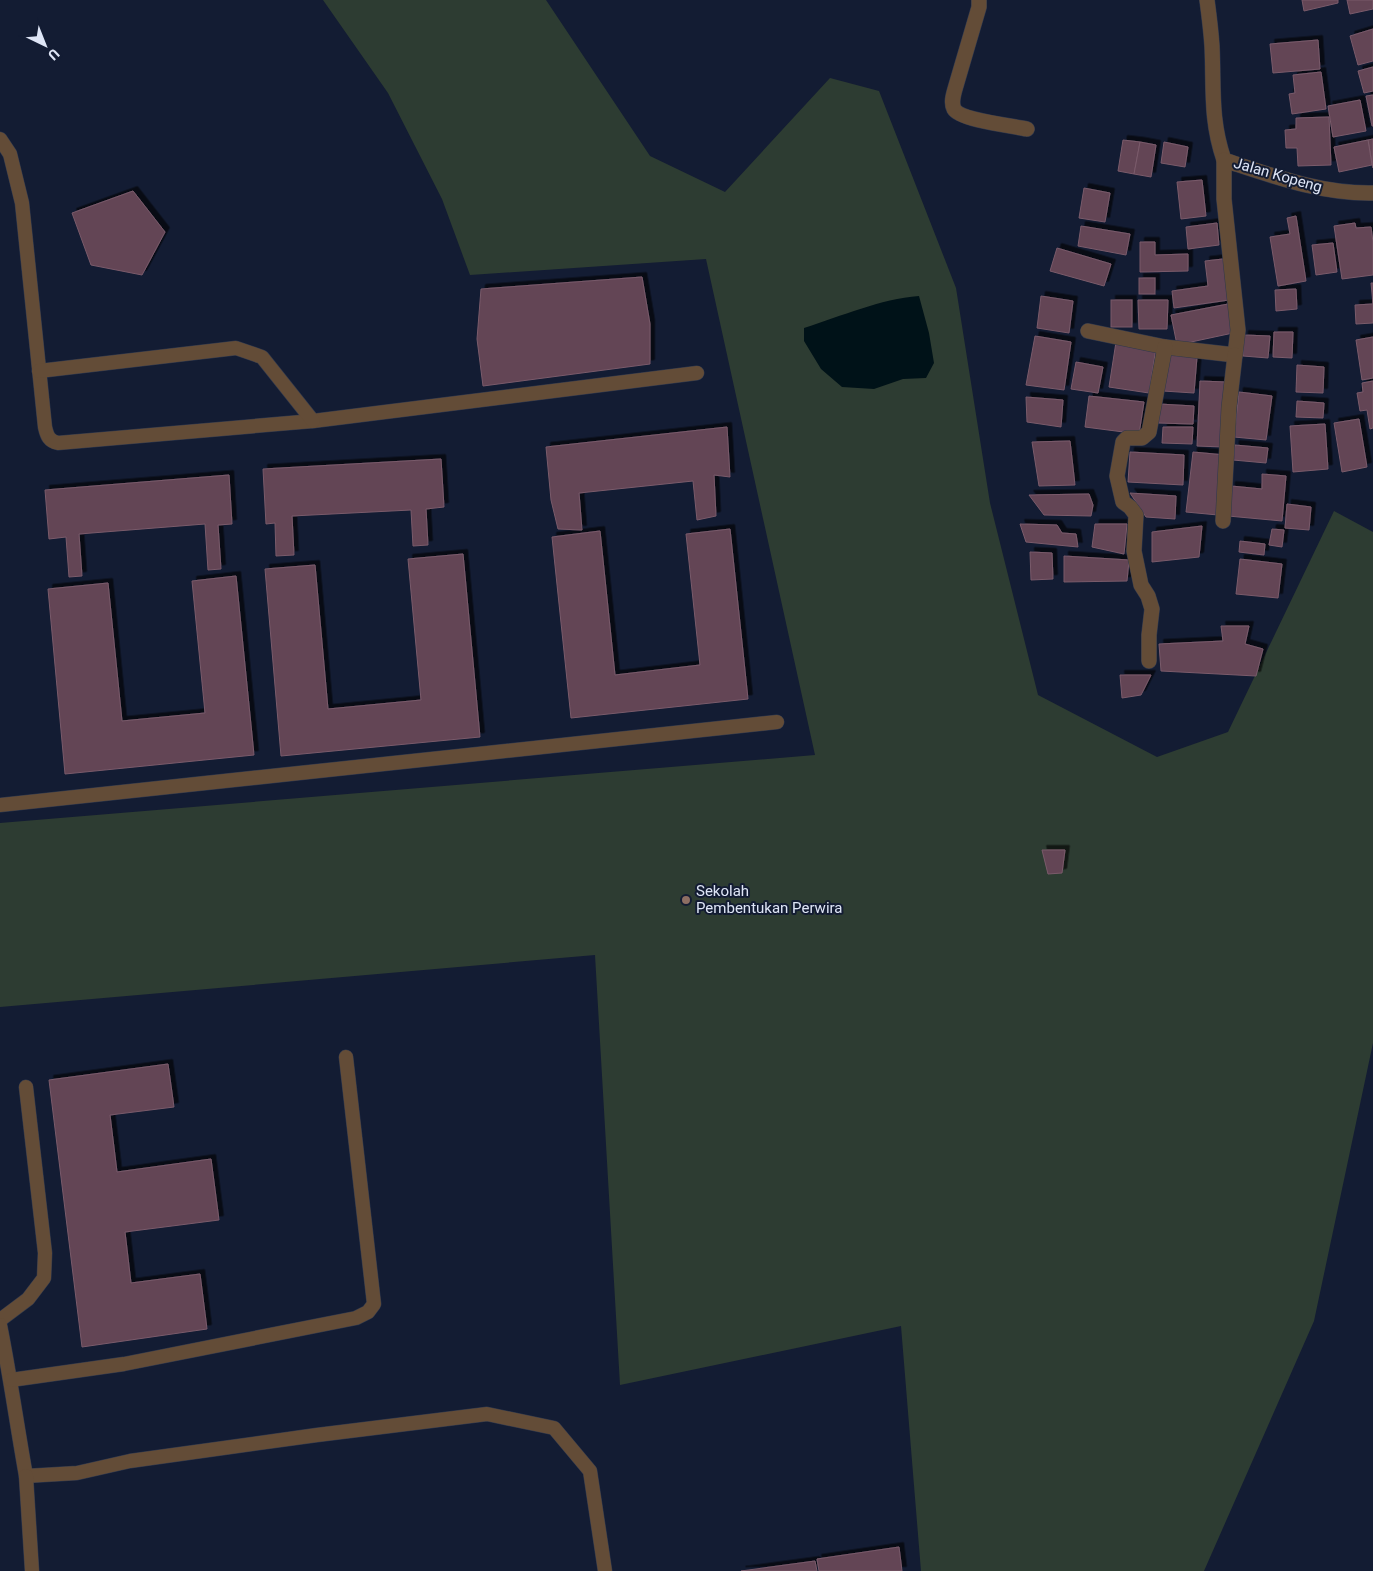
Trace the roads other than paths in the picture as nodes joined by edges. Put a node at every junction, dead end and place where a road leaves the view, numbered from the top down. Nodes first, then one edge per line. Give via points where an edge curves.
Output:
1 (979, 0) edge
2 (1207, 0) edge
3 (1026, 129) dead end
4 (0, 139) edge
5 (1224, 160) junction
6 (1373, 193) edge
7 (1088, 330) dead end
8 (1165, 347) junction
9 (1235, 355) junction
10 (39, 371) junction
11 (697, 373) dead end
12 (313, 421) junction
13 (1223, 521) dead end
14 (1150, 661) dead end
15 (777, 722) dead end
16 (0, 805) edge
17 (346, 1057) dead end
18 (26, 1088) dead end
19 (0, 1320) edge
20 (0, 1325) edge
21 (11, 1380) junction
22 (26, 1476) junction
23 (32, 1571) edge
24 (605, 1571) edge

1 - 3 street via 952,100 954,109 960,115 974,119
2 - 5 street, Jalan Kopeng via 1212,45 1213,111
4 - 10 lane via 10,154 22,204
5 - 6 street, Jalan Kopeng via 1301,184 1350,193
5 - 9 street via 1224,199 1238,330
7 - 8 street
8 - 9 street
8 - 14 street via 1149,432 1142,438 1127,438 1123,442 1116,476 1123,502 1136,515 1134,551 1141,585 1152,610
9 - 13 street
10 - 12 lane via 236,348 262,357
10 - 12 lane via 46,434 58,443
11 - 12 lane
15 - 16 lane
17 - 21 lane via 374,1304 368,1312 356,1318 124,1364
18 - 19 lane via 45,1252 44,1278 28,1299
20 - 21 lane
21 - 22 lane
22 - 23 lane
22 - 24 lane via 76,1473 140,1460 487,1414 554,1428 590,1471

